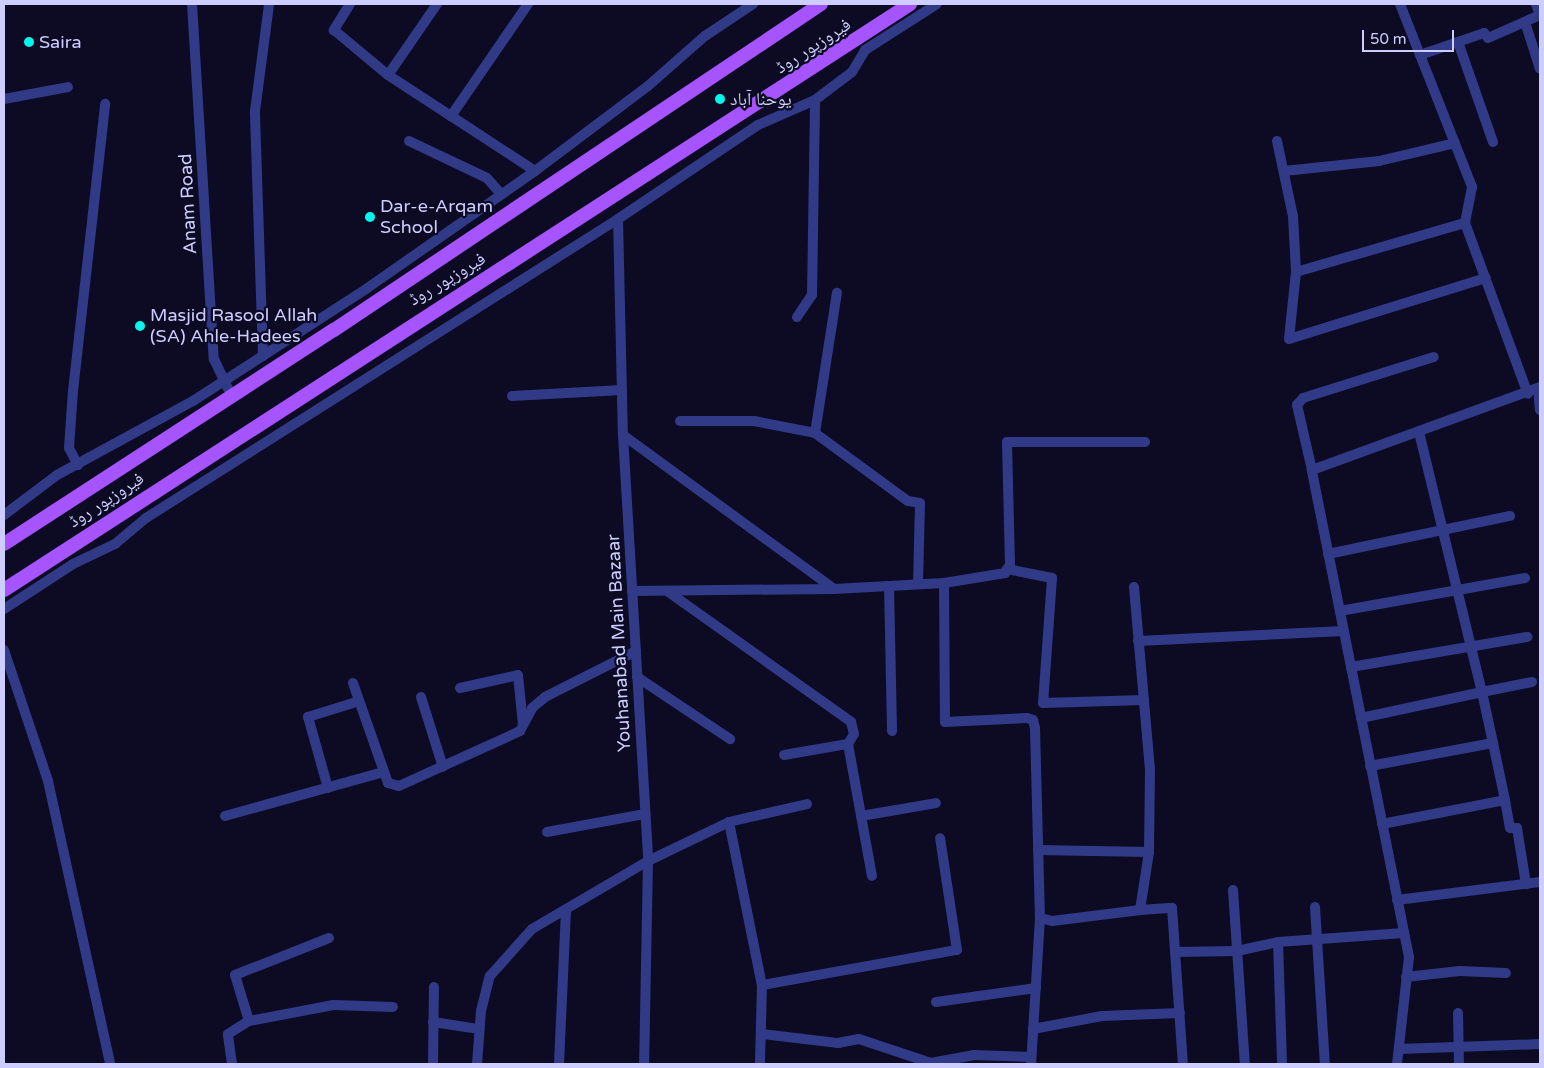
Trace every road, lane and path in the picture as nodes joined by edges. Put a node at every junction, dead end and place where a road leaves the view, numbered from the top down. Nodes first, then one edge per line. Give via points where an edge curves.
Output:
1 (192, 4) edge
2 (268, 4) edge
3 (350, 4) edge
4 (437, 4) edge
5 (528, 4) edge
6 (753, 4) edge
7 (821, 4) edge
8 (910, 4) edge
9 (937, 4) edge
10 (1400, 4) edge
11 (1536, 4) edge
12 (1540, 15) edge
13 (1525, 22) junction
14 (1458, 42) junction
15 (1420, 54) junction
16 (1540, 69) edge
17 (388, 75) junction
18 (68, 87) dead end
19 (4, 99) edge
20 (815, 100) junction
21 (105, 104) dead end
22 (451, 116) junction
23 (409, 141) dead end
24 (1277, 141) dead end
25 (1493, 142) dead end
26 (1455, 143) junction
27 (535, 171) junction
28 (1284, 171) junction
29 (501, 194) junction
30 (618, 219) junction
31 (1466, 223) junction
32 (421, 251) junction
33 (432, 265) junction
34 (1296, 272) junction
35 (1486, 278) junction
36 (837, 293) dead end
37 (324, 316) junction
38 (797, 317) dead end
39 (334, 330) junction
40 (263, 356) junction
41 (1434, 358) dead end
42 (222, 381) junction
43 (1539, 387) edge
44 (622, 390) junction
45 (1528, 394) junction
46 (512, 396) dead end
47 (232, 398) junction
48 (1540, 410) edge
49 (680, 421) dead end
50 (1419, 432) junction
51 (815, 434) junction
52 (623, 435) junction
53 (1145, 442) dead end
54 (78, 466) junction
55 (1312, 470) junction
56 (4, 515) edge
57 (1510, 516) dead end
58 (1443, 531) junction
59 (4, 544) edge
60 (1328, 554) junction
61 (1007, 569) junction
62 (1525, 578) dead end
63 (944, 582) junction
64 (918, 584) junction
65 (889, 586) junction
66 (1134, 587) dead end
67 (834, 589) junction
68 (4, 590) edge
69 (632, 591) junction
70 (667, 591) junction
71 (1457, 591) junction
72 (4, 609) edge
73 (1340, 611) junction
74 (1344, 631) junction
75 (1528, 637) dead end
76 (1138, 641) junction
77 (1471, 647) junction
78 (4, 650) edge
79 (636, 651) junction
80 (1351, 667) junction
81 (637, 677) junction
82 (1532, 682) dead end
83 (353, 683) dead end
84 (460, 688) dead end
85 (1482, 692) junction
86 (421, 697) dead end
87 (1144, 700) junction
88 (359, 701) junction
89 (1361, 718) junction
90 (524, 725) junction
91 (892, 731) dead end
92 (730, 739) dead end
93 (1493, 743) junction
94 (848, 744) junction
95 (784, 755) dead end
96 (1370, 766) junction
97 (443, 767) junction
98 (384, 772) junction
99 (328, 788) junction
100 (1505, 800) junction
101 (936, 803) dead end
102 (807, 804) dead end
103 (645, 814) junction
104 (225, 816) dead end
105 (861, 816) junction
106 (729, 822) junction
107 (1382, 824) junction
108 (547, 832) dead end
109 (940, 838) dead end
110 (1038, 850) junction
111 (1149, 852) junction
112 (648, 860) junction
113 (872, 876) dead end
114 (1540, 882) edge
115 (1526, 884) junction
116 (1232, 890) dead end
117 (1397, 900) junction
118 (1316, 907) dead end
119 (566, 909) junction
120 (1140, 910) junction
121 (1040, 918) junction
122 (1404, 933) junction
123 (329, 938) dead end
124 (1318, 940) junction
125 (1278, 942) junction
126 (1237, 951) junction
127 (1176, 952) junction
128 (1506, 973) dead end
129 (1406, 977) junction
130 (762, 985) junction
131 (434, 988) dead end
132 (1036, 988) junction
133 (936, 1002) dead end
134 (392, 1007) dead end
135 (1180, 1013) junction
136 (1458, 1013) dead end
137 (249, 1021) junction
138 (433, 1022) junction
139 (479, 1029) junction
140 (1033, 1030) junction
141 (762, 1034) junction
142 (1540, 1044) edge
143 (1458, 1047) junction
144 (1399, 1049) junction
145 (1031, 1061) edge
146 (110, 1064) edge
147 (232, 1064) edge
148 (434, 1064) edge
149 (477, 1064) edge
150 (559, 1064) edge
151 (644, 1064) edge
152 (760, 1064) edge
153 (1183, 1064) edge
154 (1245, 1064) edge
155 (1282, 1064) edge
156 (1325, 1064) edge
157 (1398, 1064) edge
158 (1459, 1064) edge

1 - 42 street, Anam Road via 214,359
2 - 40 street via 255,112
3 - 17 street via 334,30
4 - 17 street
5 - 22 street
6 - 27 street via 705,36 648,86
7 - 33 main road, فیروزپور روڈ
8 - 68 main road, فیروزپور روڈ
9 - 20 street via 865,50 852,72
10 - 15 street
11 - 12 street
12 - 13 street
13 - 14 street via 1488,38 1484,33
13 - 16 street
14 - 15 street
14 - 25 street
15 - 26 street
17 - 22 street
18 - 19 street
20 - 30 street via 758,125
20 - 38 street via 812,295
21 - 54 street via 73,391 69,448
22 - 27 street
23 - 29 street via 487,178
24 - 28 street
26 - 28 street via 1379,161
26 - 31 street via 1472,187
27 - 29 street
28 - 34 street
29 - 32 street
30 - 44 street, Youhanabad Main Bazaar
30 - 72 street via 349,385 146,518 115,544 73,564
31 - 34 street
31 - 35 street
32 - 33 street
32 - 37 street
33 - 39 main road, فیروزپور روڈ
34 - 35 street via 1289,338
35 - 45 street
36 - 51 street
37 - 39 street
37 - 40 street
39 - 47 main road, فیروزپور روڈ
40 - 42 street
41 - 55 street via 1303,398 1297,405
42 - 47 street, Anam Road
42 - 54 street
43 - 45 street
43 - 48 street
44 - 46 street
44 - 52 street, Youhanabad Main Bazaar
45 - 50 street
47 - 59 main road, فیروزپور روڈ
49 - 51 street via 754,420
50 - 55 street
50 - 58 street
51 - 64 street via 908,501 920,503
52 - 67 street
52 - 69 street, Youhanabad Main Bazaar
53 - 61 street via 1007,442
54 - 56 street via 57,475
55 - 60 street
57 - 58 street
58 - 60 street
58 - 71 street
60 - 73 street
61 - 63 street via 1004,573
61 - 87 street via 1052,578 1043,703
62 - 71 street
63 - 64 street
63 - 110 street via 946,722 1033,720
64 - 65 street
65 - 67 street
65 - 91 street
66 - 76 street
67 - 70 street
69 - 70 street
69 - 79 street, Youhanabad Main Bazaar
70 - 94 street via 851,722 854,734
71 - 73 street
71 - 77 street
73 - 74 street
74 - 76 street
74 - 80 street
75 - 77 street
76 - 87 street
77 - 80 street
77 - 85 street
78 - 146 street via 48,781
79 - 81 street, Youhanabad Main Bazaar
79 - 90 street via 545,697
80 - 89 street
81 - 92 street
81 - 103 street, Youhanabad Main Bazaar
82 - 85 street
83 - 88 street
84 - 90 street via 518,675
85 - 89 street
85 - 93 street
86 - 97 street
87 - 111 street via 1150,769
88 - 98 street
88 - 99 street via 308,717
89 - 96 street
90 - 97 street
93 - 96 street
93 - 100 street
94 - 95 street
94 - 105 street
96 - 107 street
97 - 98 street via 399,786 388,783
98 - 99 street
99 - 104 street
100 - 107 street
100 - 115 street via 1510,828 1517,828
101 - 105 street
102 - 106 street
103 - 108 street
103 - 112 street, Youhanabad Main Bazaar
105 - 113 street
106 - 112 street
106 - 130 street
107 - 117 street
109 - 130 street via 957,950
110 - 111 street
110 - 121 street
111 - 120 street
112 - 119 street
112 - 151 street, Youhanabad Main Bazaar
114 - 115 street
115 - 117 street
116 - 126 street
117 - 122 street
118 - 124 street
119 - 139 street via 532,929 490,976
119 - 150 street
120 - 121 street via 1052,921
120 - 127 street via 1172,908
121 - 132 street
122 - 124 street
122 - 129 street via 1408,957
123 - 137 street via 235,976
124 - 125 street
124 - 156 street
125 - 126 street
125 - 155 street
126 - 127 street
126 - 154 street
127 - 135 street
128 - 129 street via 1460,971
129 - 144 street
130 - 141 street
131 - 138 street
132 - 133 street
132 - 140 street
134 - 137 street via 334,1005
135 - 140 street via 1102,1016
135 - 153 street
136 - 143 street
137 - 147 street via 228,1034
138 - 139 street
138 - 148 street
139 - 149 street
140 - 145 street
141 - 145 street via 838,1043 858,1039 931,1063 974,1055
141 - 152 street
142 - 143 street
143 - 144 street
143 - 158 street
144 - 157 street

